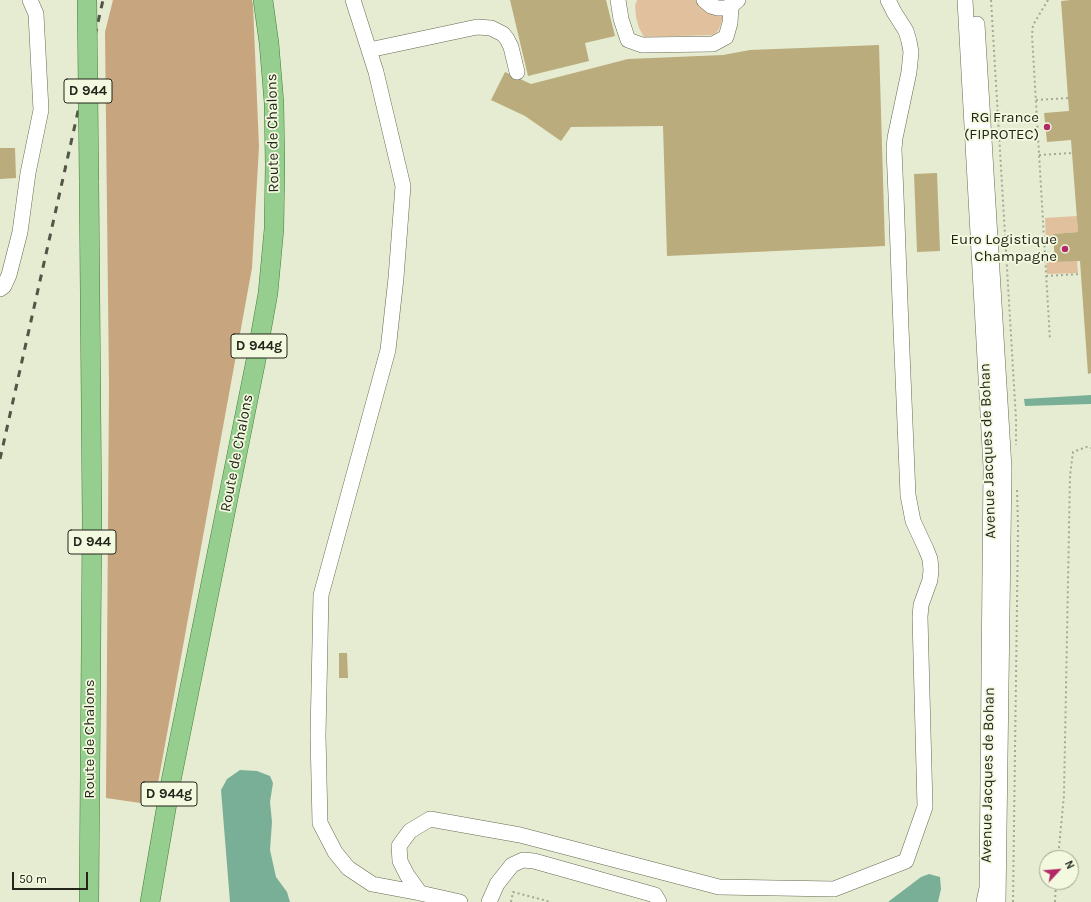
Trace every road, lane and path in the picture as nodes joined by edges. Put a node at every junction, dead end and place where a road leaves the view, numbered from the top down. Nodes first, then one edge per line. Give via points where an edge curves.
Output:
1 (30, 0) edge
2 (86, 0) edge
3 (263, 0) edge
4 (353, 0) edge
5 (618, 0) edge
6 (704, 0) edge
7 (888, 0) edge
8 (965, 0) edge
9 (975, 0) edge
10 (1048, 0) edge
11 (735, 3) edge
12 (369, 50) junction
13 (517, 72) dead end
14 (1068, 98) dead end
15 (1036, 100) junction
16 (1072, 153) dead end
17 (1039, 155) junction
18 (1081, 274) dead end
19 (1046, 276) junction
20 (0, 289) edge
21 (1050, 340) dead end
22 (1091, 448) edge
23 (1059, 850) edge
24 (1056, 890) edge
25 (420, 893) junction
26 (89, 902) edge
27 (150, 902) edge
28 (460, 902) edge
29 (489, 902) edge
30 (511, 902) edge
31 (551, 902) edge
32 (659, 902) edge
33 (984, 902) edge
34 (998, 902) edge
35 (1055, 902) edge

1 - 20 street via 36,14 41,110 28,173 20,232 9,275
2 - 26 main road, Route de Chalons / D 944, bridge via 92,520
3 - 27 main road, Route de Chalons / D 944g via 274,102 275,157 274,229 268,292 170,786
4 - 12 street
5 - 11 street via 628,40 642,45 713,44 726,37
6 - 11 street via 718,8
7 - 25 street via 906,31 911,52 894,149 900,328 908,495 913,521 930,559 931,570 920,617 925,807 906,861 834,889 719,887 520,835 430,819 410,831 399,846 400,861 407,876
8 - 33 street, Avenue Jacques de Bohan via 991,467 987,888
9 - 34 street, Avenue Jacques de Bohan via 1004,468
10 - 15 path via 1033,25
12 - 13 street via 477,27 491,28 507,39
12 - 25 street via 403,186 388,350 321,595 318,735 320,823 335,852 348,868 372,884
14 - 15 path
15 - 17 path
16 - 17 path
17 - 19 path
18 - 19 path
19 - 21 path
22 - 23 path via 1086,447 1074,452 1070,476 1064,795
24 - 35 path
25 - 28 street
29 - 32 street via 497,884 512,865 523,860 655,895
30 - 31 path via 513,892

